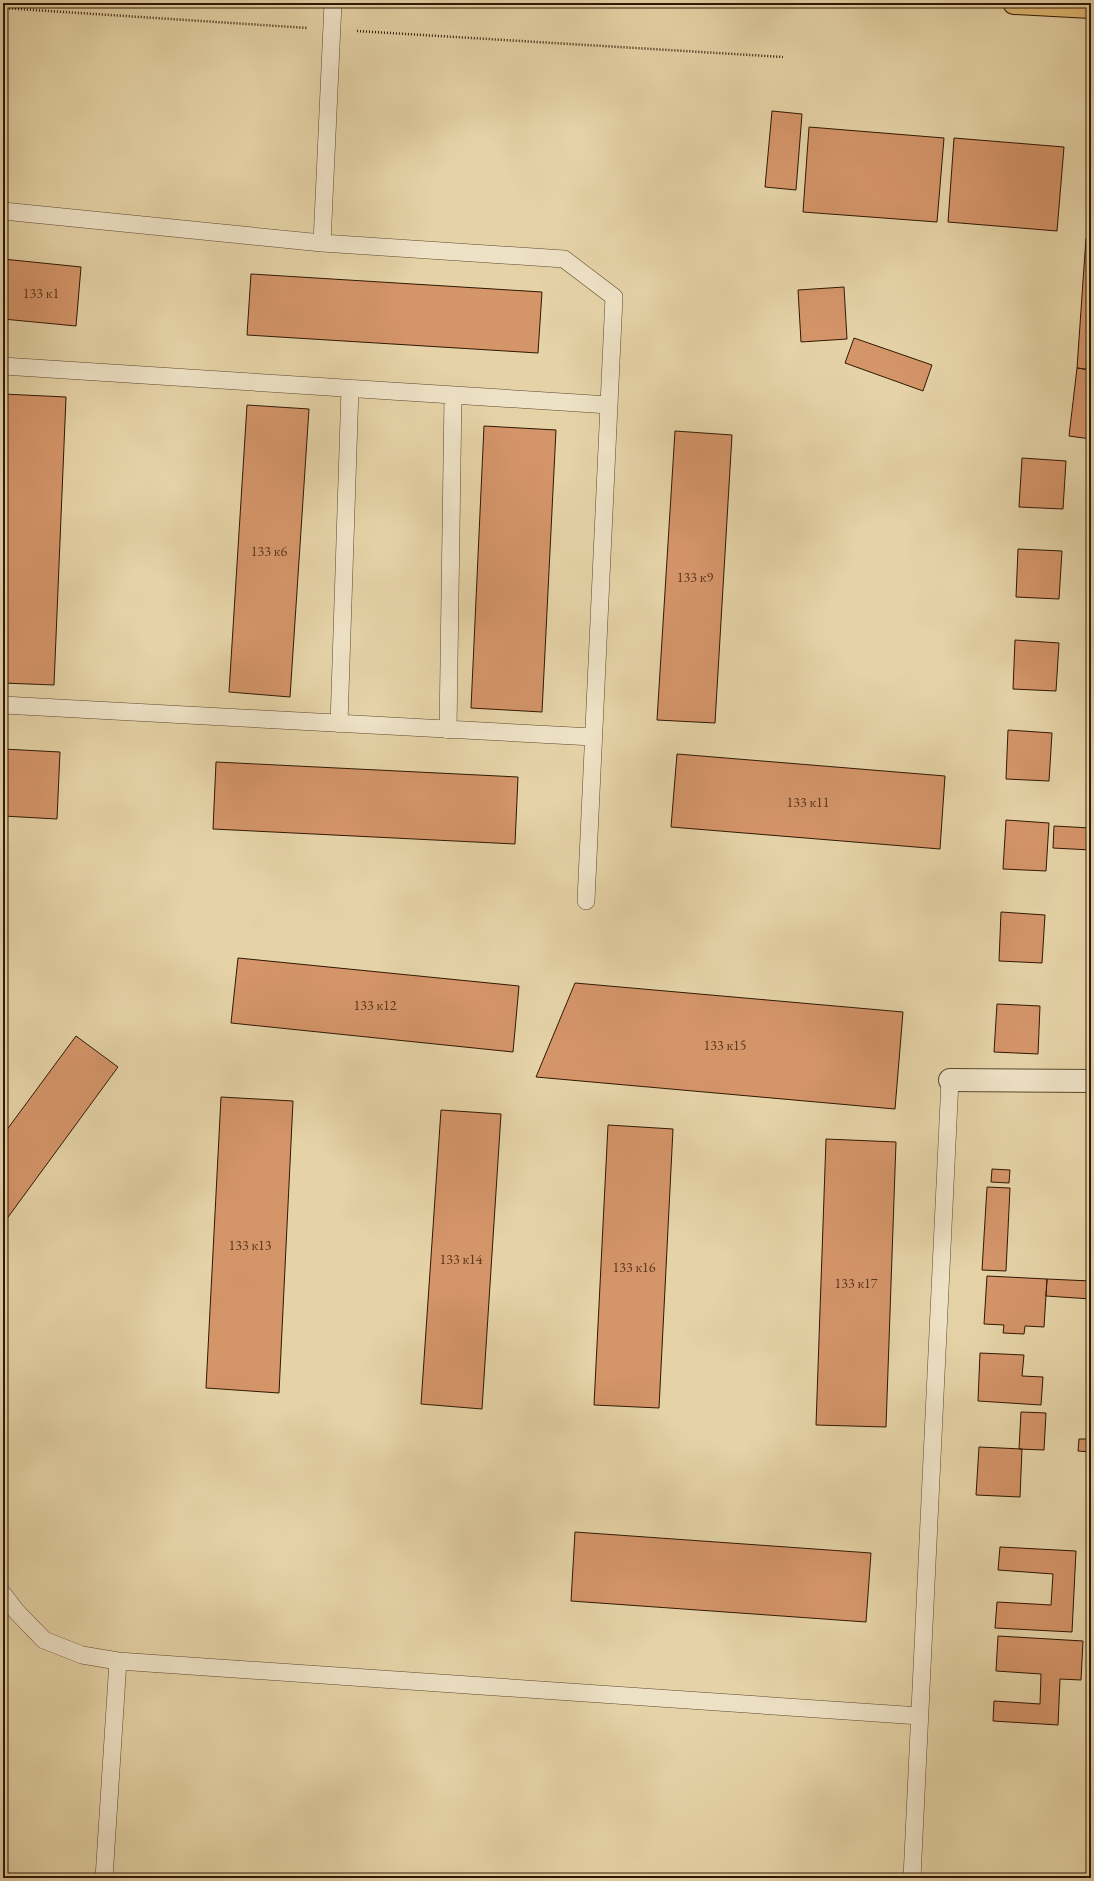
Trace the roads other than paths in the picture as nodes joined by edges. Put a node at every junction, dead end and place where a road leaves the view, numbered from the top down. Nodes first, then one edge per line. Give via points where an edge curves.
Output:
1 (333, 3) edge
2 (1014, 3) edge
3 (1091, 7) edge
4 (3, 211) edge
5 (322, 243) junction
6 (3, 366) edge
7 (350, 388) junction
8 (453, 395) junction
9 (609, 405) junction
10 (3, 705) edge
11 (339, 724) junction
12 (448, 730) junction
13 (593, 737) junction
14 (586, 901) dead end
15 (950, 1080) joint
16 (1091, 1082) edge
17 (3, 1594) edge
18 (118, 1660) junction
19 (920, 1716) junction
20 (104, 1878) edge
21 (912, 1878) edge

1 - 5 lane
2 - 3 main road
4 - 5 lane
5 - 9 lane via 564,259 614,297
6 - 7 lane
7 - 8 lane
7 - 11 lane
8 - 9 lane
8 - 12 lane
9 - 13 lane
10 - 11 lane
11 - 12 lane
12 - 13 lane
13 - 14 lane
15 - 16 street
15 - 19 lane
17 - 18 lane via 44,1640 82,1654
18 - 19 lane
18 - 20 lane
19 - 21 lane

